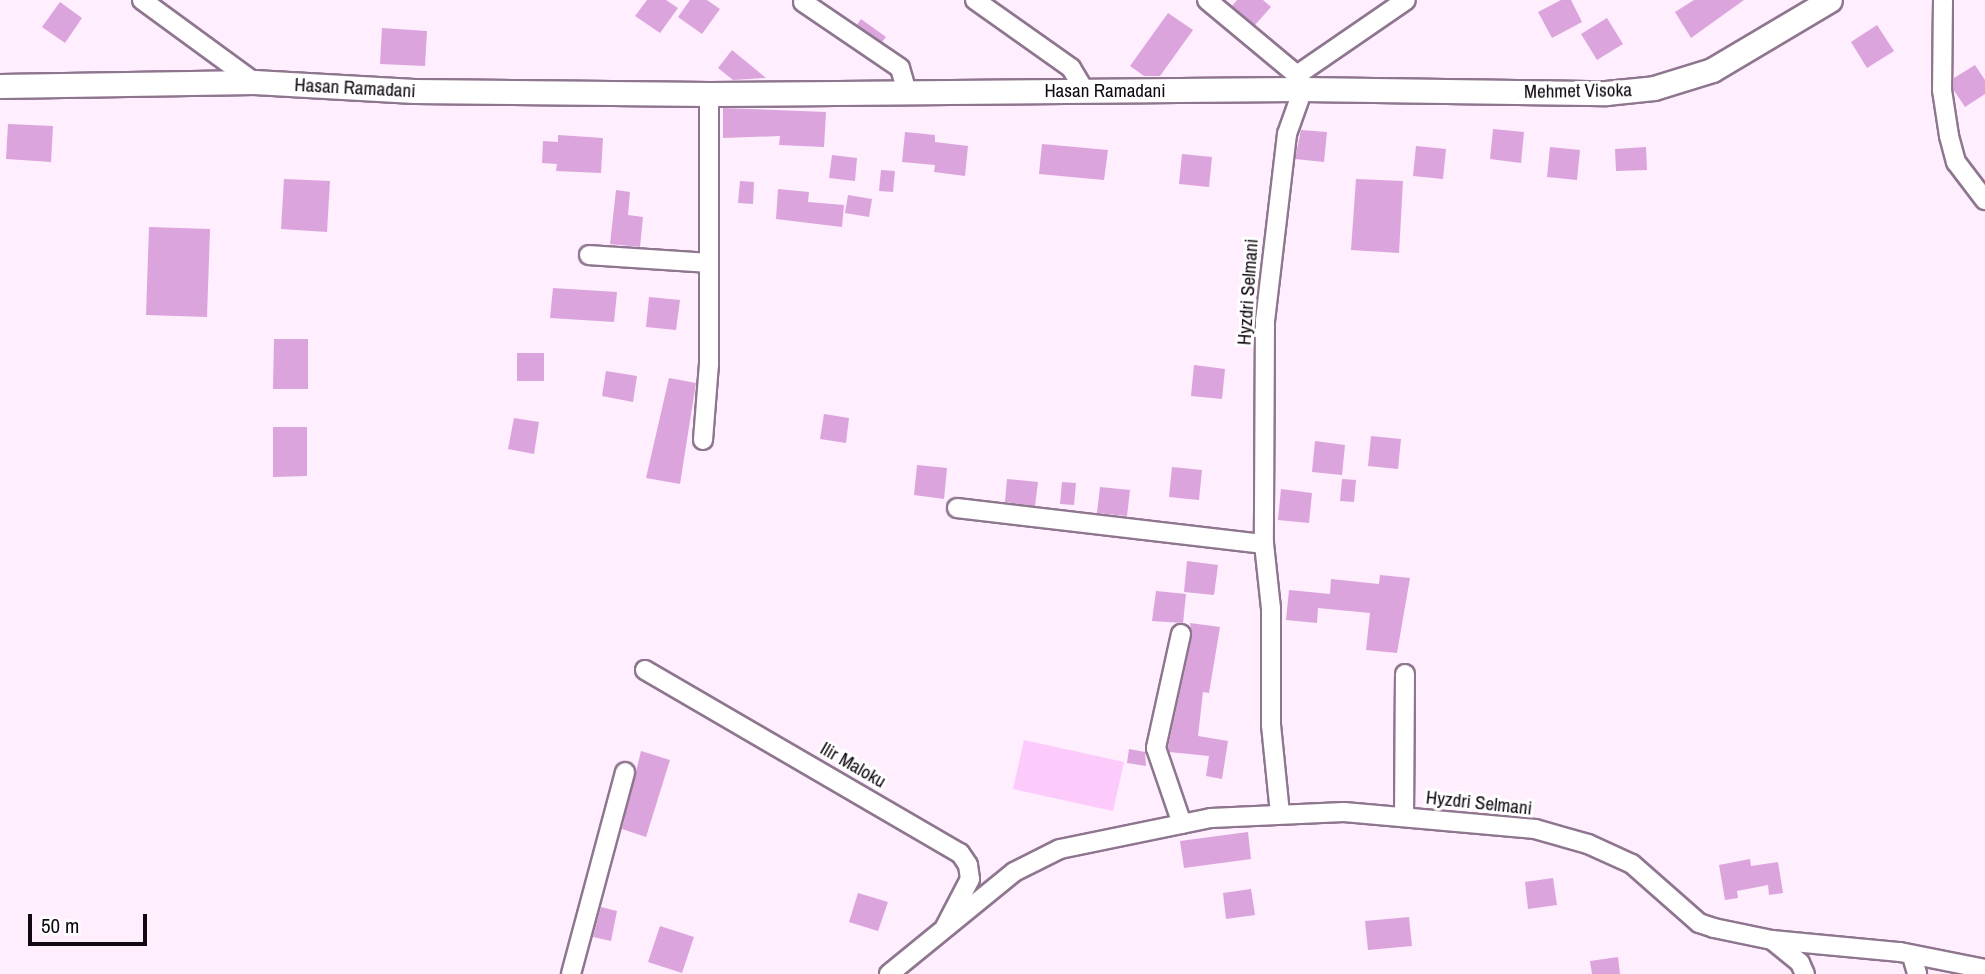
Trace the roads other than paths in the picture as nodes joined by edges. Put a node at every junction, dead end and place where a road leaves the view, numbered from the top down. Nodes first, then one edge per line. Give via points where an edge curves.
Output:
1 (142, 0) edge
2 (975, 0) edge
3 (1207, 0) edge
4 (1406, 0) edge
5 (1830, 0) edge
6 (1943, 0) edge
7 (803, 2) dead end
8 (254, 82) junction
9 (1300, 82) junction
10 (0, 86) edge
11 (1085, 91) junction
12 (907, 92) junction
13 (709, 94) junction
14 (1985, 200) edge
15 (589, 255) dead end
16 (709, 263) junction
17 (703, 440) dead end
18 (957, 508) dead end
19 (1264, 544) junction
20 (1181, 634) dead end
21 (645, 670) dead end
22 (1405, 674) dead end
23 (625, 772) dead end
24 (1280, 813) junction
25 (1404, 817) junction
26 (1182, 824) junction
27 (941, 934) junction
28 (1772, 940) junction
29 (1912, 956) junction
30 (1985, 969) edge
31 (571, 974) edge
32 (889, 974) edge
33 (1805, 974) edge
34 (1917, 974) edge

1 - 8 street
2 - 11 street via 1071,68
3 - 9 street
4 - 9 street
5 - 9 main road, Mehmet Visoka via 1712,71 1654,88 1583,93
6 - 14 street via 1942,90 1949,136 1956,162
7 - 12 street via 900,68
8 - 10 main road, Hasan Ramadani
8 - 13 main road, Hasan Ramadani via 414,91
9 - 11 main road, Hasan Ramadani
9 - 19 street, Hyzdri Selmani via 1287,134 1269,263
11 - 12 main road, Hasan Ramadani
12 - 13 main road, Hasan Ramadani
13 - 16 street
15 - 16 street
16 - 17 street
18 - 19 street
19 - 24 street, Hyzdri Selmani via 1271,608 1271,725
20 - 26 street via 1156,748
21 - 27 street, Ilir Maloku via 960,853 970,879
22 - 25 street
23 - 31 street
24 - 25 street, Hyzdri Selmani
24 - 26 street, Ilir Maloku
25 - 28 street, Hyzdri Selmani via 1535,829 1588,844 1632,864 1699,923
26 - 27 street, Ilir Maloku via 1090,841 1036,858
27 - 32 street, Ilir Maloku
28 - 29 street, Hyzdri Selmani
28 - 33 street via 1800,963
29 - 30 street, Hyzdri Selmani
29 - 34 street

